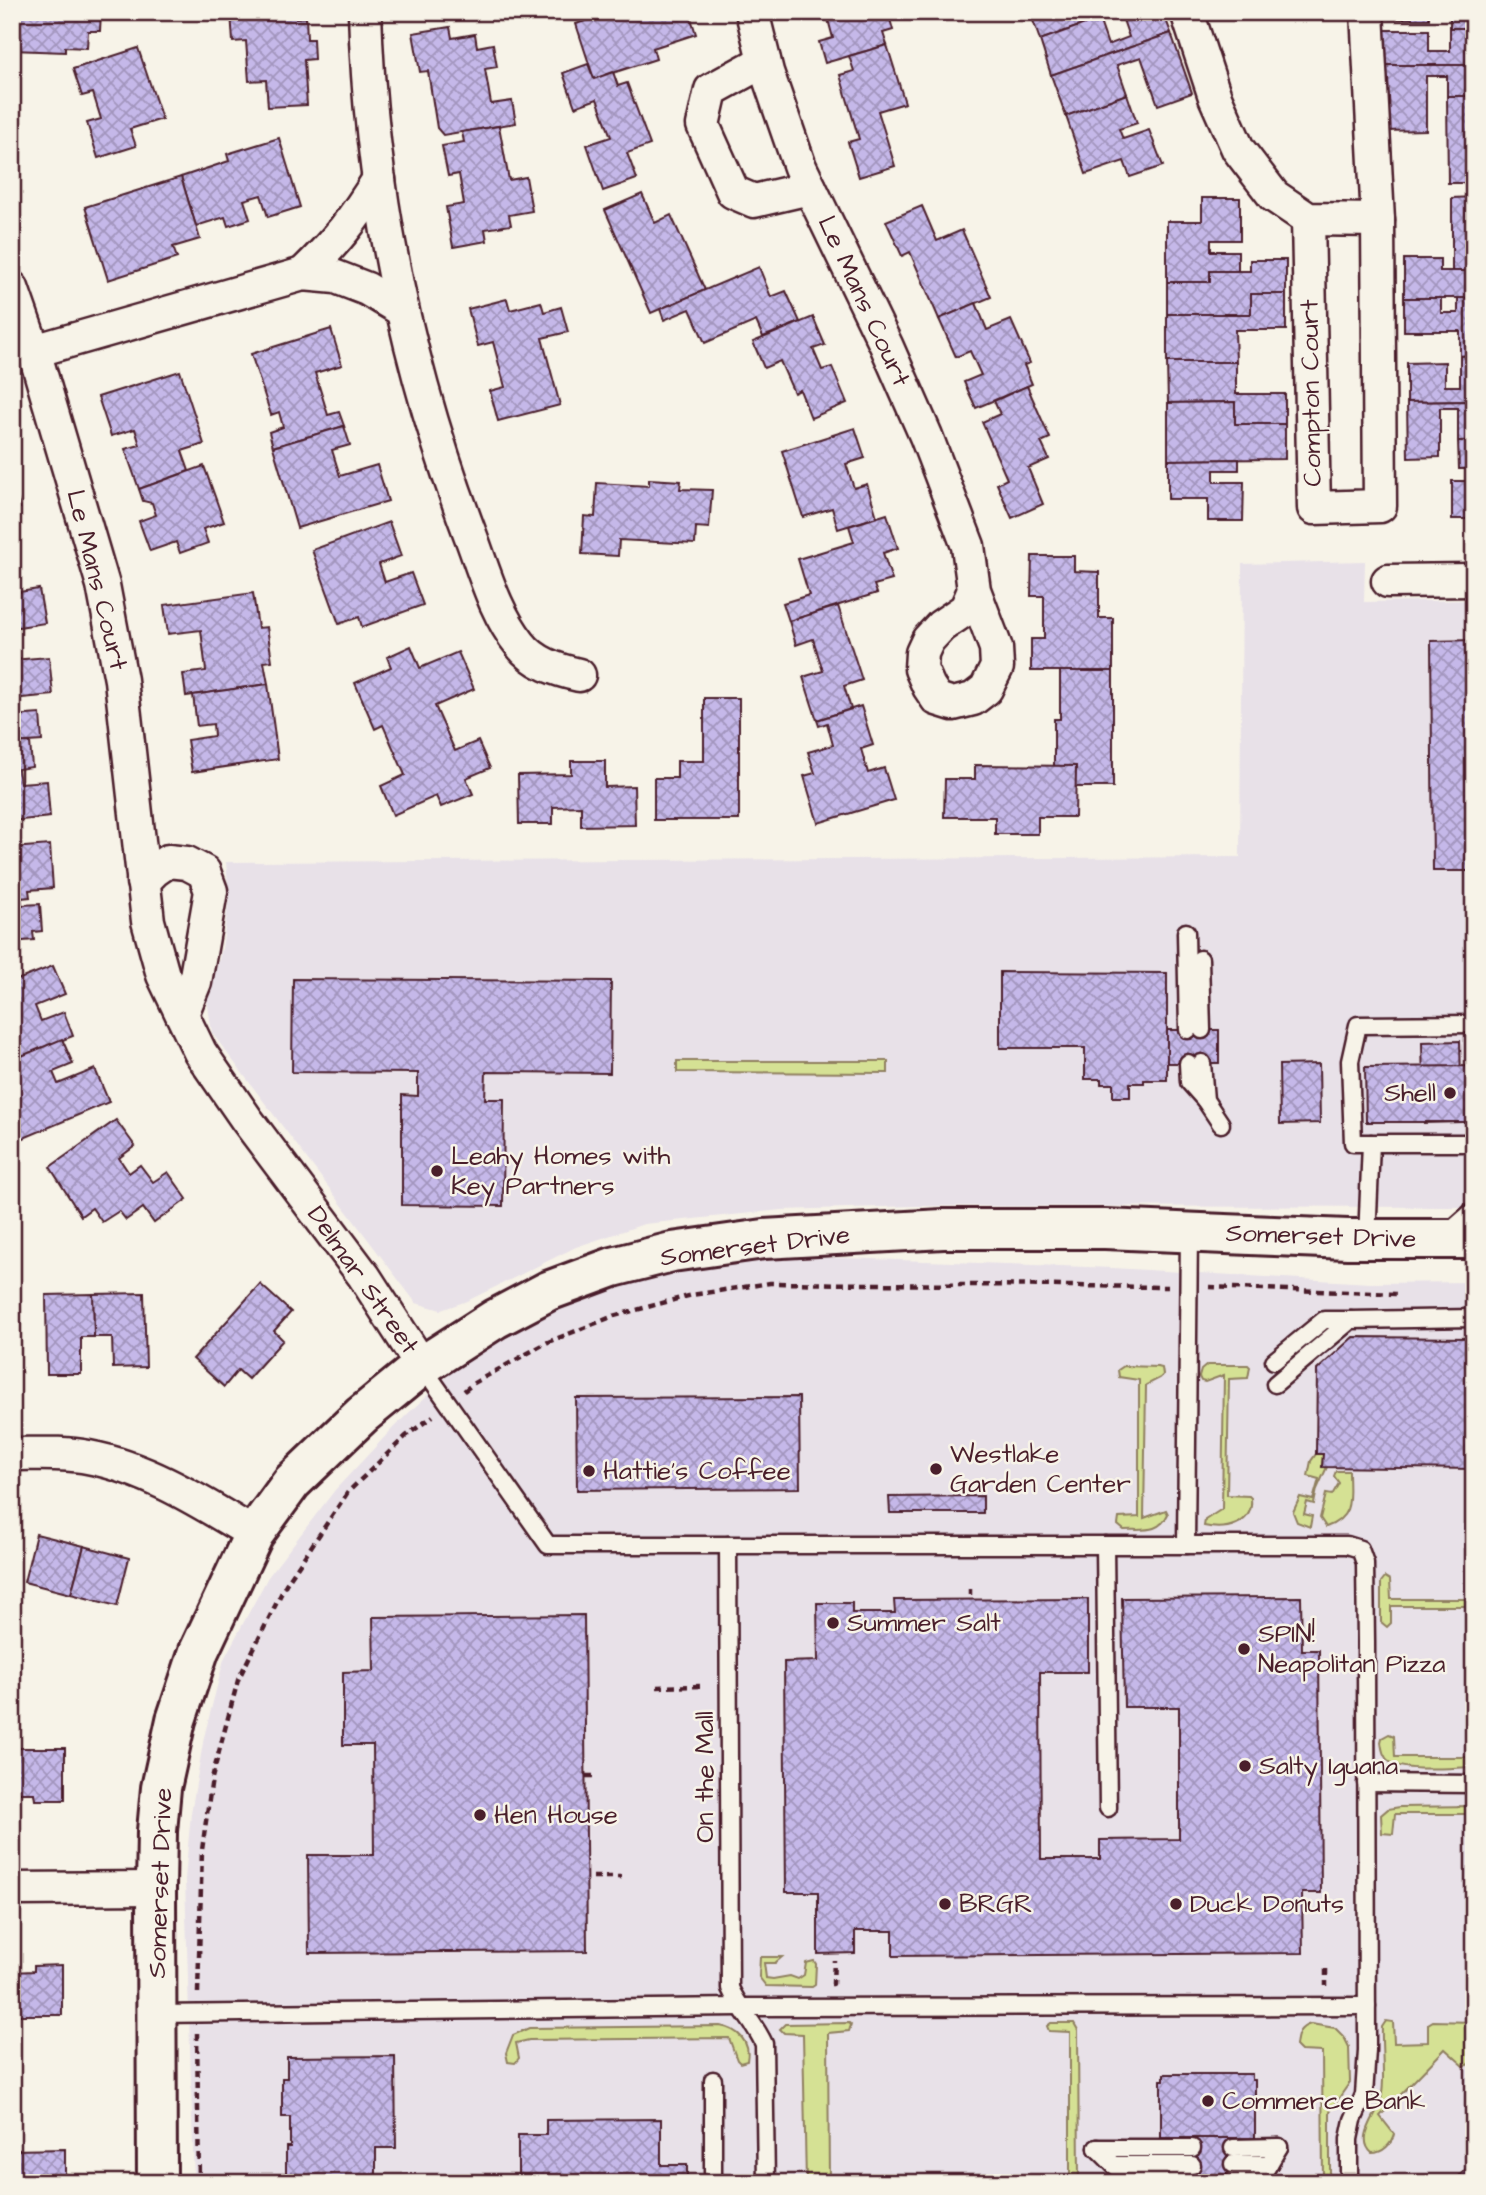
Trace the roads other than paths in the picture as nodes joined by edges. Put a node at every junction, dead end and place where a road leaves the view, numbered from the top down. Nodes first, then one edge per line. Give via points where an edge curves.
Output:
1 (365, 12) edge
2 (752, 12) edge
3 (1187, 12) edge
4 (1367, 12) edge
5 (764, 61) junction
6 (379, 179) junction
7 (810, 188) junction
8 (1308, 219) junction
9 (1378, 220) junction
10 (303, 274) junction
11 (12, 288) edge
12 (402, 310) junction
13 (34, 351) junction
14 (1474, 580) edge
15 (1388, 581) dead end
16 (974, 590) dead end
17 (579, 676) dead end
18 (135, 814) joint
19 (143, 882) junction
20 (1186, 932) dead end
21 (1200, 959) dead end
22 (182, 1014) junction
23 (1474, 1024) edge
24 (1195, 1063) dead end
25 (1221, 1124) dead end
26 (1371, 1143) junction
27 (1474, 1143) edge
28 (1474, 1210) edge
29 (1189, 1232) junction
30 (1367, 1239) junction
31 (1457, 1239) edge
32 (1474, 1318) edge
33 (1351, 1320) junction
34 (1274, 1361) dead end
35 (422, 1366) junction
36 (1275, 1384) dead end
37 (12, 1454) edge
38 (254, 1534) junction
39 (729, 1545) junction
40 (1105, 1545) junction
41 (1186, 1545) junction
42 (1366, 1783) junction
43 (1474, 1784) edge
44 (1108, 1808) dead end
45 (156, 1888) junction
46 (12, 1889) edge
47 (1367, 2006) junction
48 (738, 2007) junction
49 (156, 2014) junction
50 (713, 2080) dead end
51 (1192, 2148) dead end
52 (1269, 2164) junction
53 (1192, 2173) edge
54 (1233, 2181) dead end
55 (157, 2183) edge
56 (713, 2183) edge
57 (766, 2183) edge
58 (1349, 2183) edge

1 - 6 street
2 - 5 street, Le Mans Court
3 - 8 street via 1238,149 1274,196
4 - 9 street, Compton Court
5 - 7 street, Le Mans Court
5 - 7 street via 710,90 704,125 733,192 754,201
6 - 10 street via 354,219
6 - 12 street
7 - 16 street, Le Mans Court via 926,436 968,546
8 - 9 street
8 - 9 street, Compton Court via 1314,508 1380,506
10 - 12 street via 336,277
10 - 13 street
11 - 13 street, Le Mans Court
12 - 17 street via 451,483 496,605 521,646 552,669
13 - 18 street, Le Mans Court via 103,585 121,680
14 - 15 street
18 - 19 street, Delmar Street
19 - 22 street, Delmar Street via 163,975
19 - 22 street via 167,862 187,863 204,873 211,891 195,982
20 - 21 lane via 1195,1030
22 - 35 street, Delmar Street via 200,1052 364,1276
23 - 26 lane via 1358,1025 1350,1061 1353,1143
24 - 25 lane via 1205,1100
26 - 27 lane
26 - 30 lane
28 - 31 lane
29 - 30 street, Somerset Drive
29 - 35 street, Somerset Drive via 943,1229 764,1239 672,1252 548,1291
29 - 41 lane
30 - 31 street, Somerset Drive
32 - 33 lane
33 - 34 lane via 1324,1320
33 - 36 lane
35 - 38 street, Somerset Drive via 292,1482
35 - 39 lane, Delmar Street via 548,1545
37 - 38 street via 62,1454 111,1462 171,1487
38 - 45 street, Somerset Drive via 199,1651 176,1720 161,1788
39 - 40 lane
39 - 48 lane, On the Mall via 730,1988
40 - 41 lane
40 - 44 lane
41 - 42 lane via 1347,1545 1360,1549 1365,1563
42 - 43 lane
42 - 47 lane
45 - 46 street
45 - 49 street, Somerset Drive
47 - 48 lane
47 - 58 lane via 1366,2081 1349,2139
48 - 49 lane
48 - 57 lane via 758,2028 764,2044
49 - 55 street, Somerset Drive
50 - 56 lane
51 - 53 lane via 1097,2148 1133,2181
52 - 52 lane via 1233,2156 1279,2147
52 - 54 lane via 1259,2181

